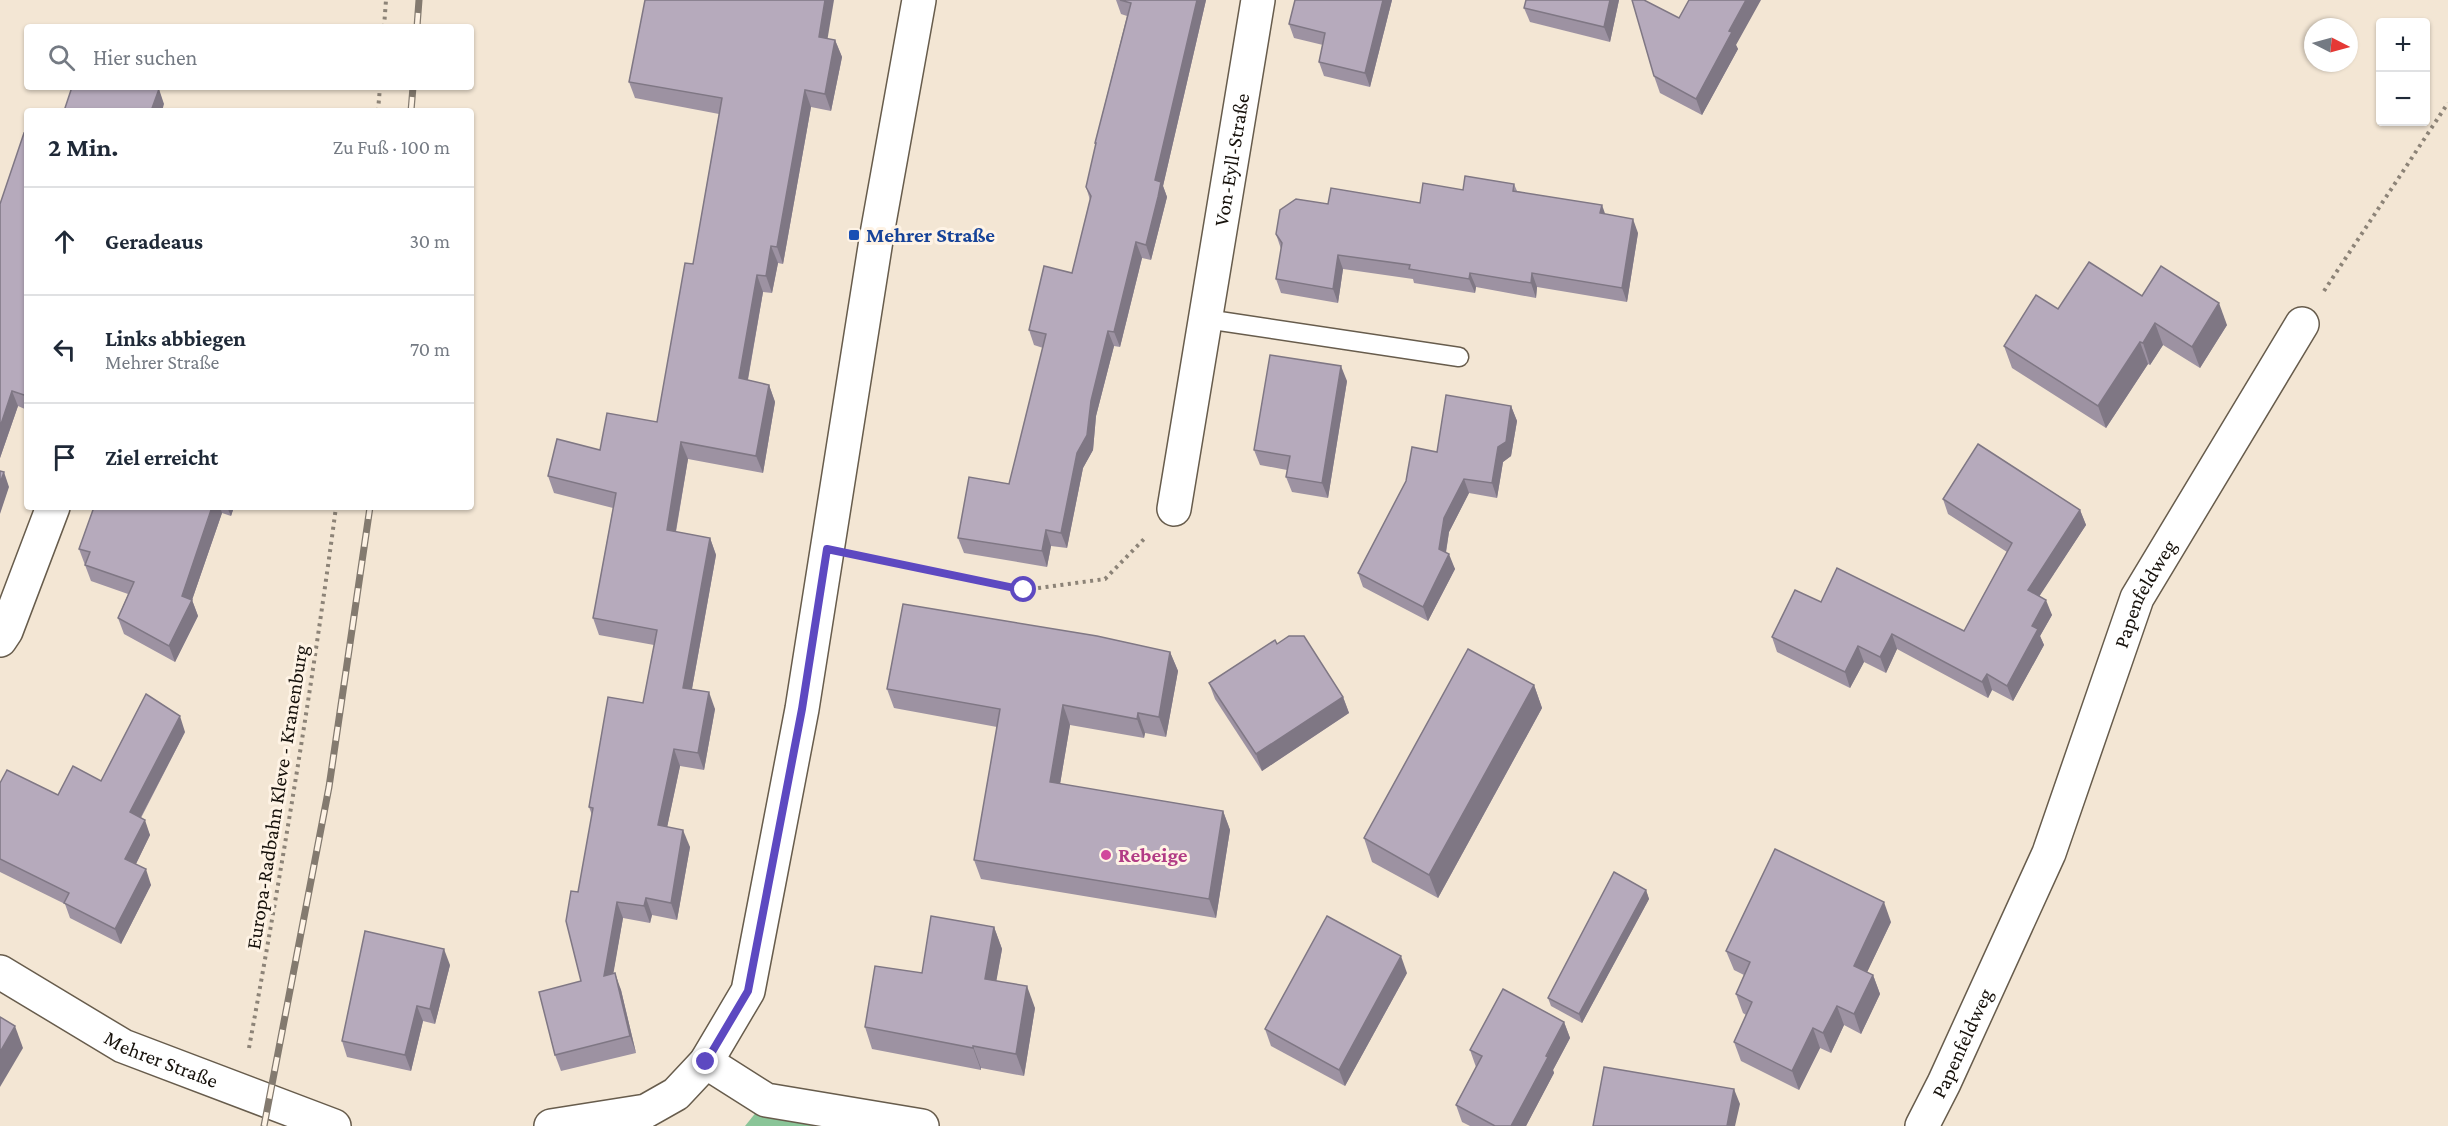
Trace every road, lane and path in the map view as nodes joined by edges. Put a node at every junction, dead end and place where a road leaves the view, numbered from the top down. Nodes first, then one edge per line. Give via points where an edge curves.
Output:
1 (386, 0) edge
2 (919, 0) edge
3 (1258, 0) edge
4 (384, 24) edge
5 (380, 90) edge
6 (2448, 103) edge
7 (378, 108) edge
8 (1206, 319) junction
9 (2302, 324) joint
10 (1459, 357) dead end
11 (1174, 509) joint
12 (52, 510) edge
13 (336, 510) edge
14 (827, 549) junction
15 (0, 640) edge
16 (0, 972) edge
17 (706, 1062) junction
18 (241, 1091) junction
19 (652, 1118) edge
20 (334, 1126) edge
21 (551, 1126) edge
22 (922, 1126) edge
23 (1922, 1126) edge

1 - 4 path
2 - 14 street
3 - 8 street, Von-Eyll-Straße
5 - 7 path
6 - 9 path
8 - 10 lane
8 - 11 street, Von-Eyll-Straße
9 - 23 street, Papenfeldweg via 2137,598 2049,853
11 - 14 path via 1105,579 1024,590
12 - 15 street
13 - 18 path, Europa-Radbahn Kleve - Kranenburg via 279,885
14 - 17 street via 802,709 748,991
16 - 18 street, Mehrer Straße via 123,1046
17 - 19 street
17 - 22 street via 766,1100
18 - 20 street, Mehrer Straße
19 - 21 street

